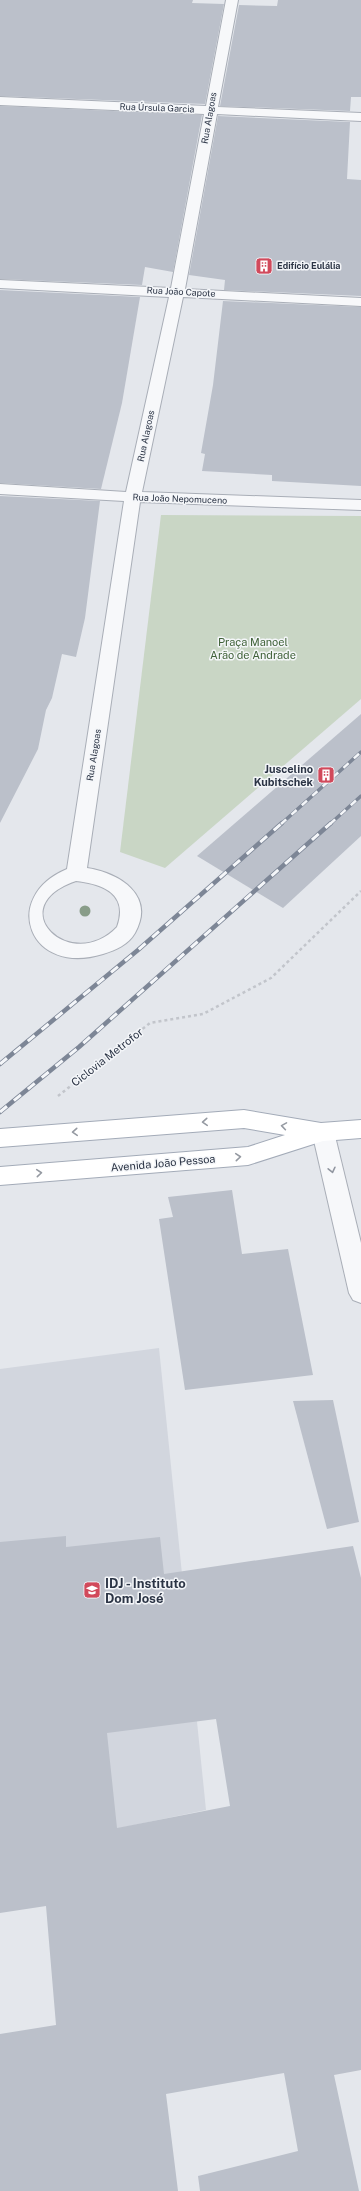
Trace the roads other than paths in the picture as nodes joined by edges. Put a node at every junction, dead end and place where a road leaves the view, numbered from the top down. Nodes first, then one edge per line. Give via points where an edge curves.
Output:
1 (232, 0) edge
2 (0, 101) edge
3 (211, 111) junction
4 (361, 117) edge
5 (0, 284) edge
6 (177, 292) junction
7 (361, 302) edge
8 (0, 489) edge
9 (133, 497) junction
10 (361, 506) edge
11 (76, 874) junction
12 (361, 1129) edge
13 (323, 1132) junction
14 (0, 1138) edge
15 (0, 1176) edge
16 (361, 1293) edge

1 - 3 street, Rua Alagoas
2 - 3 street, Rua Úrsula Garcia
3 - 4 street, Rua Úrsula Garcia
3 - 6 street, Rua Alagoas
5 - 6 street, Rua João Capote
6 - 7 street, Rua João Capote
6 - 9 street, Rua Alagoas
8 - 9 street, Rua João Nepomuceno
9 - 10 street, Rua João Nepomuceno
9 - 11 street, Rua Alagoas
11 - 11 street via 97,876 116,885 129,899 131,916 124,932 107,945 85,951 61,950 41,940 30,925 28,908 36,891 54,880
12 - 13 main road, Avenida João Pessoa
13 -> 14 main road, Avenida João Pessoa via 244,1119
15 -> 13 main road, Avenida João Pessoa via 248,1156
13 -> 16 street

